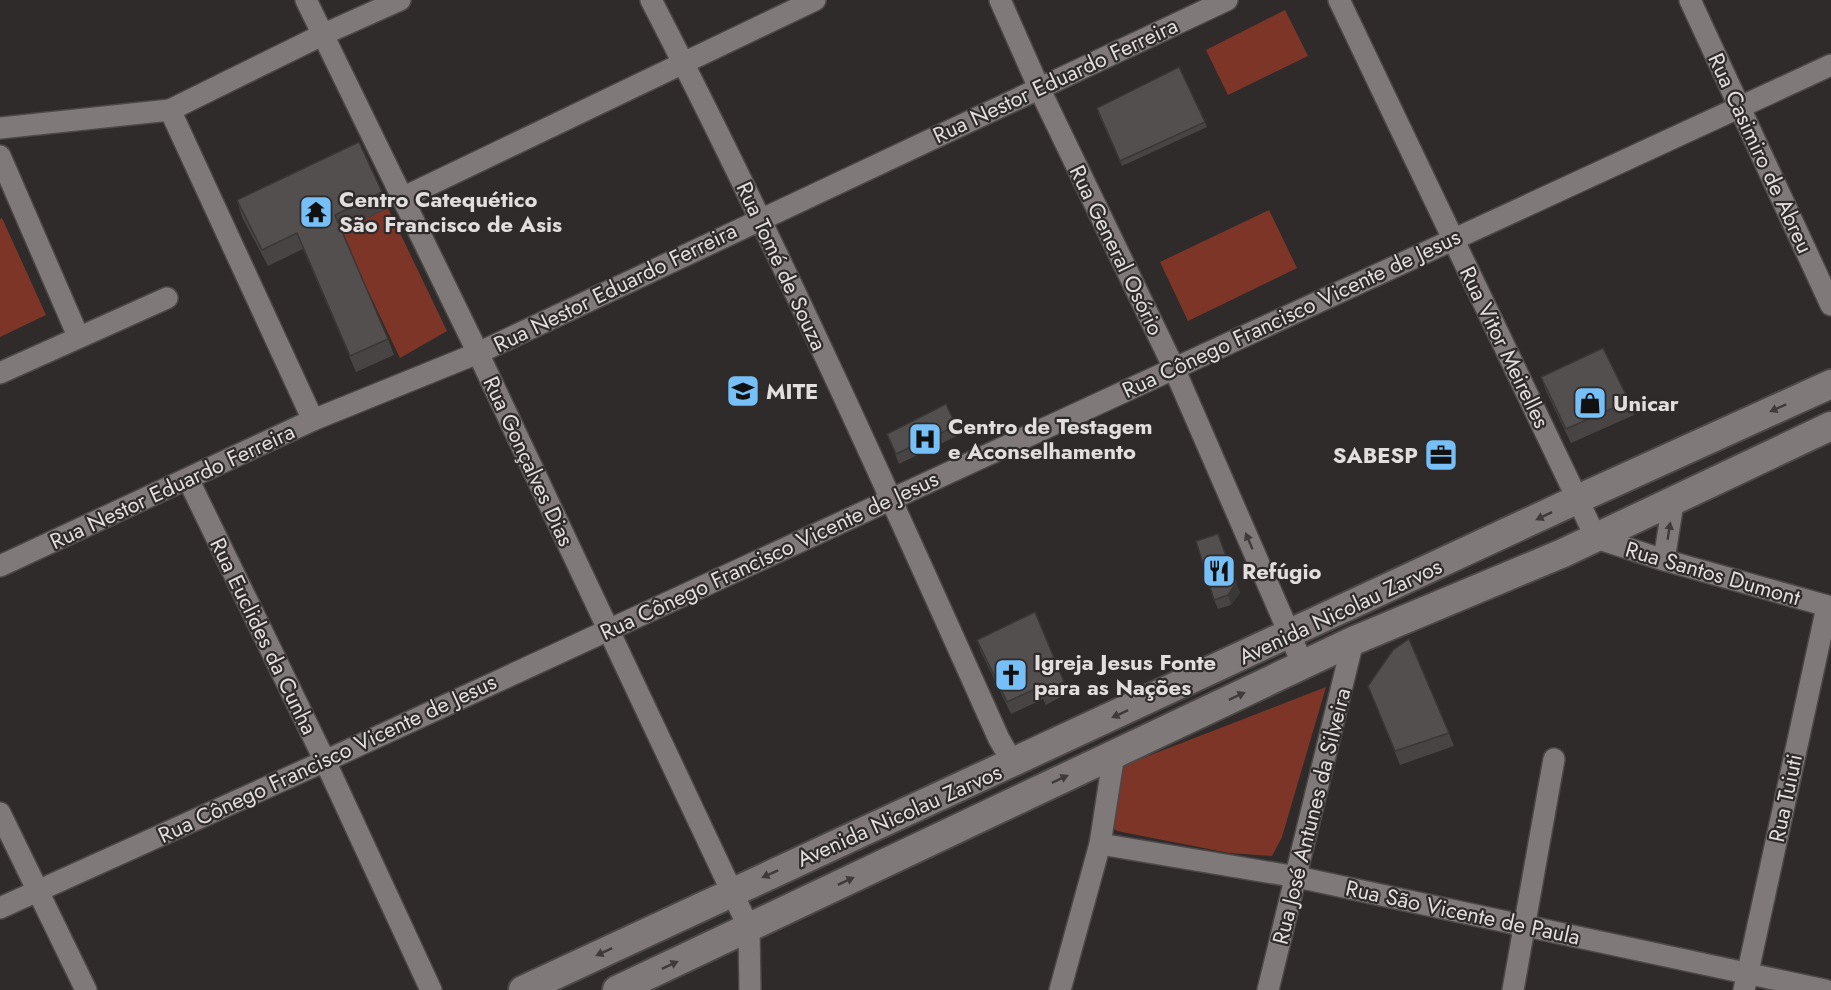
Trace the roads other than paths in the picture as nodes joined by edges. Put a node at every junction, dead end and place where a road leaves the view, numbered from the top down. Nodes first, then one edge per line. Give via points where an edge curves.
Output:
1 (306, 0) edge
2 (400, 0) edge
3 (651, 0) edge
4 (815, 0) edge
5 (1000, 0) edge
6 (1227, 0) edge
7 (1339, 0) edge
8 (1690, 0) edge
9 (322, 34) junction
10 (683, 63) junction
11 (1831, 65) edge
12 (1039, 88) junction
13 (1741, 108) junction
14 (170, 110) junction
15 (0, 128) edge
16 (0, 156) edge
17 (402, 198) junction
18 (760, 218) junction
19 (1453, 238) junction
20 (167, 298) dead end
21 (1831, 305) edge
22 (78, 336) junction
23 (478, 353) junction
24 (1173, 366) junction
25 (0, 373) edge
26 (1831, 384) edge
27 (313, 420) junction
28 (1831, 426) edge
29 (188, 479) junction
30 (891, 498) junction
31 (1578, 499) junction
32 (1673, 502) junction
33 (1596, 538) junction
34 (1664, 560) junction
35 (0, 566) edge
36 (1829, 607) edge
37 (608, 629) junction
38 (1288, 634) junction
39 (1353, 642) junction
40 (1303, 665) junction
41 (1114, 754) junction
42 (1554, 759) dead end
43 (325, 761) junction
44 (1013, 763) junction
45 (1030, 794) junction
46 (0, 813) edge
47 (1100, 844) junction
48 (1297, 877) junction
49 (36, 891) junction
50 (732, 891) junction
51 (0, 908) edge
52 (1526, 925) junction
53 (749, 928) junction
54 (1746, 982) edge
55 (86, 990) edge
56 (431, 990) edge
57 (523, 990) edge
58 (618, 990) edge
59 (750, 990) edge
60 (1060, 990) edge
61 (1268, 990) edge
62 (1513, 990) edge
63 (1825, 990) edge

1 - 9 street, Rua Gonçalves Dias
2 - 9 street
3 - 10 street, Rua Tomé de Souza
4 - 10 street
5 - 12 street, Rua General Osório
6 - 12 street, Rua Nestor Eduardo Ferreira
7 - 19 street, Rua Vitor Meirelles
8 - 13 street, Rua Casimiro de Abreu
9 - 14 street
9 - 17 street, Rua Gonçalves Dias
10 - 17 street
10 - 18 street, Rua Tomé de Souza
11 - 13 street, Rua Cônego Francisco Vicente de Jesus
12 - 18 street, Rua Nestor Eduardo Ferreira
12 - 24 street, Rua General Osório
13 - 19 street, Rua Cônego Francisco Vicente de Jesus
13 - 21 street, Rua Casimiro de Abreu
14 - 15 street
14 - 27 street
16 - 22 street
17 - 23 street, Rua Gonçalves Dias
18 - 23 street, Rua Nestor Eduardo Ferreira
18 - 30 street, Rua Tomé de Souza
19 - 24 street, Rua Cônego Francisco Vicente de Jesus
19 - 31 street, Rua Vitor Meirelles
20 - 22 street
22 - 25 street
23 - 27 street, Rua Nestor Eduardo Ferreira
23 - 37 street, Rua Gonçalves Dias
24 - 30 street, Rua Cônego Francisco Vicente de Jesus
38 -> 24 street, Rua General Osório
26 -> 31 main road, Avenida Nicolau Zarvos
27 - 29 street, Rua Nestor Eduardo Ferreira
28 - 32 main road, Avenida Nicolau Zarvos
29 - 35 street, Rua Nestor Eduardo Ferreira
29 - 43 street, Rua Euclides da Cunha
30 - 37 street, Rua Cônego Francisco Vicente de Jesus
30 - 44 street, Rua Tomé de Souza
31 - 33 street, Rua Vitor Meirelles
31 -> 38 main road, Avenida Nicolau Zarvos
32 - 33 main road, Avenida Nicolau Zarvos
34 -> 32 street
33 - 34 street, Rua Santos Dumont
33 - 39 main road, Avenida Nicolau Zarvos
34 - 36 street, Rua Santos Dumont
36 - 54 street, Rua Tuiuti
37 - 43 street, Rua Cônego Francisco Vicente de Jesus
37 - 50 street, Rua Gonçalves Dias
38 - 40 street, Rua General Osório
38 -> 44 main road, Avenida Nicolau Zarvos
39 - 40 main road, Avenida Nicolau Zarvos
39 - 48 street, Rua José Antunes da Silveira
41 -> 40 main road, Avenida Nicolau Zarvos
45 -> 41 main road, Avenida Nicolau Zarvos
41 - 47 street
42 - 52 street
43 - 49 street, Rua Cônego Francisco Vicente de Jesus
43 - 56 street, Rua Euclides da Cunha
44 - 45 main road
44 -> 50 main road, Avenida Nicolau Zarvos
53 -> 45 main road, Avenida Nicolau Zarvos
46 - 49 street
47 - 48 street, Rua São Vicente de Paula
47 - 60 street
48 - 52 street, Rua São Vicente de Paula
48 - 61 street, Rua José Antunes da Silveira
49 - 51 street, Rua Cônego Francisco Vicente de Jesus
49 - 55 street
50 - 53 street, Rua Gonçalves Dias
50 -> 57 main road, Avenida Nicolau Zarvos
52 - 54 street, Rua São Vicente de Paula
52 - 62 street
58 -> 53 main road, Avenida Nicolau Zarvos
53 - 59 street
54 - 63 street, Rua São Vicente de Paula

